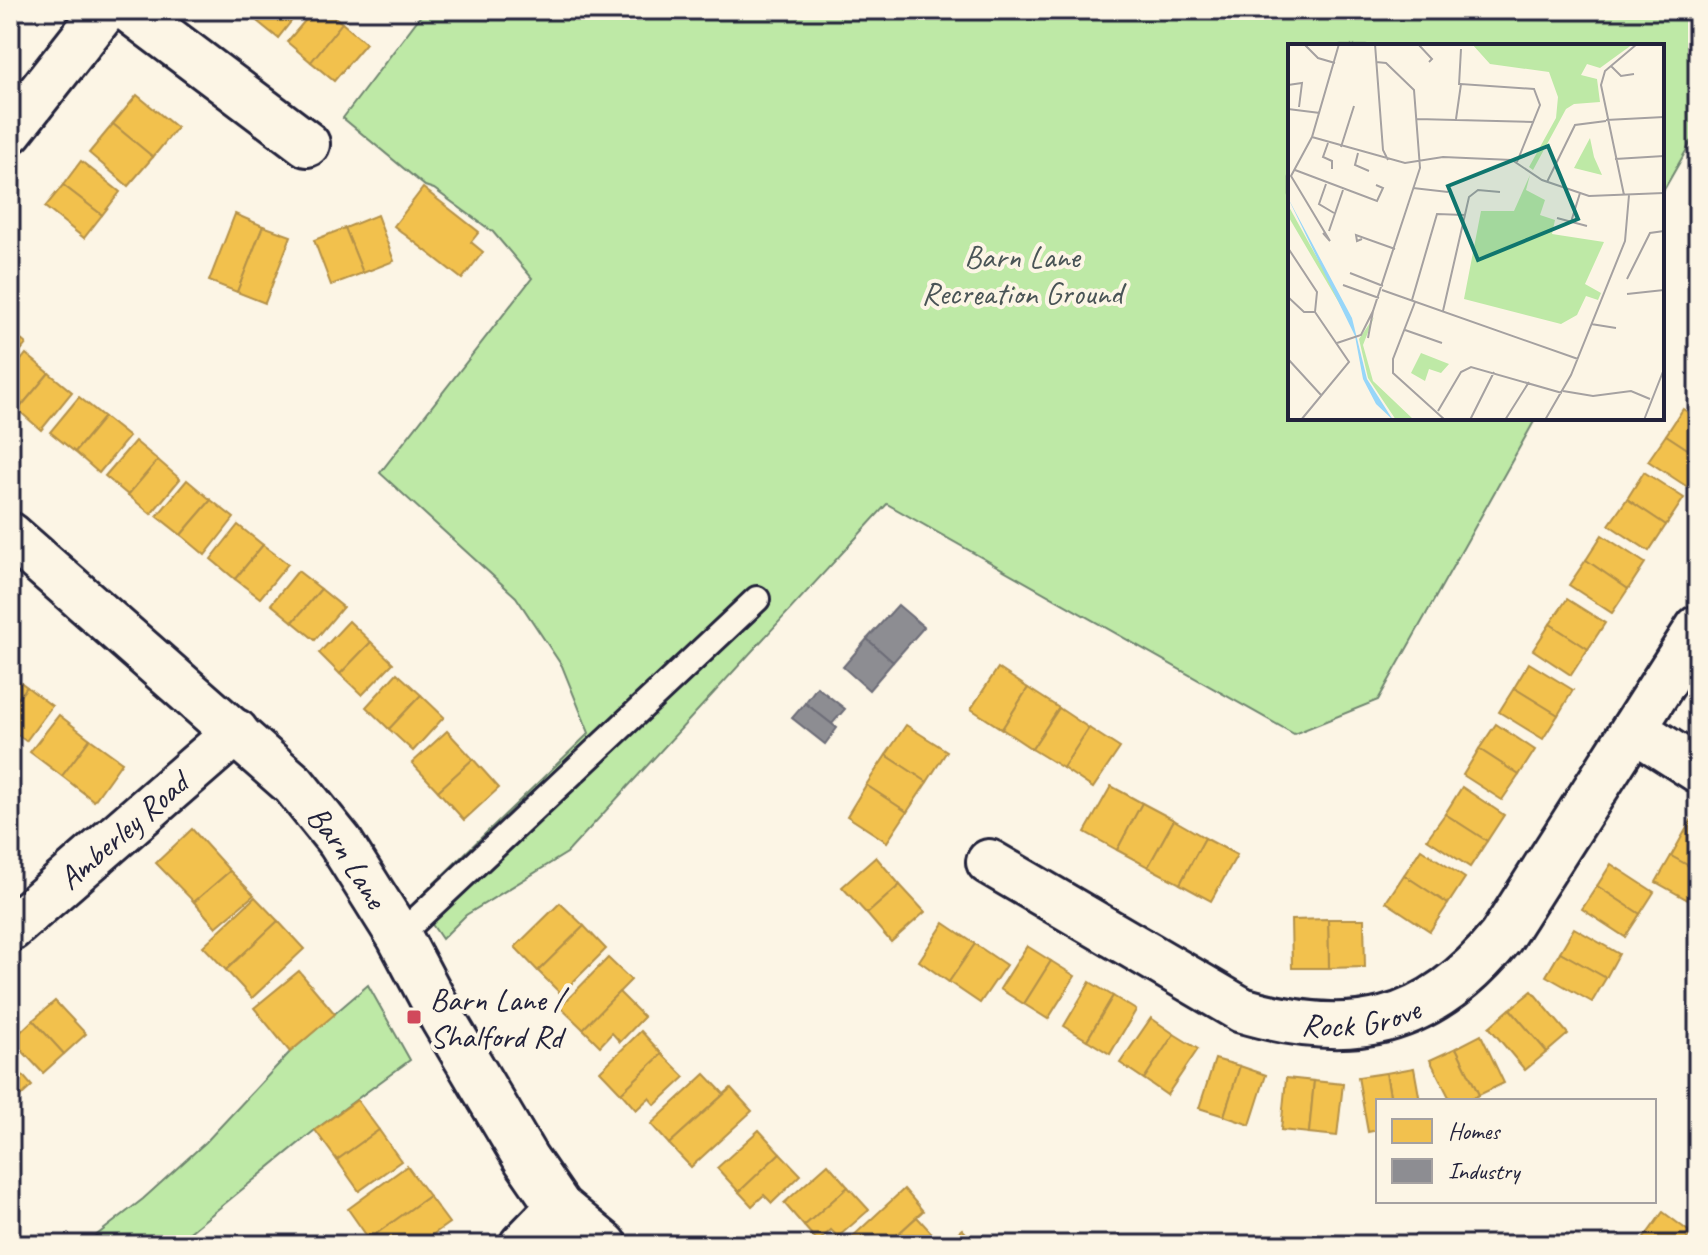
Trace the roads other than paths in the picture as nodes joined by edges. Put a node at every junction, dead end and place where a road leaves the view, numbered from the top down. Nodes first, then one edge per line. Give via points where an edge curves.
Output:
1 (105, 10) edge
2 (129, 10) edge
3 (10, 131) edge
4 (307, 144) dead end
5 (10, 535) edge
6 (757, 599) dead end
7 (1698, 628) edge
8 (1634, 729) junction
9 (236, 732) junction
10 (1698, 770) edge
11 (989, 862) dead end
12 (10, 929) edge
13 (399, 936) junction
14 (559, 1207) junction
15 (522, 1245) edge
16 (605, 1245) edge

1 - 3 street
2 - 4 street
5 - 9 street, Barn Lane
6 - 13 lane
7 - 8 street, Rock Grove
8 - 10 street
8 - 11 street, Rock Grove via 1501,937 1474,969 1396,1017 1360,1025 1322,1028 1242,1010
9 - 12 street, Amberley Road
9 - 13 street, Barn Lane via 294,785 340,842
13 - 14 street, Barn Lane via 443,1019
14 - 15 street
14 - 16 street, Barn Lane

